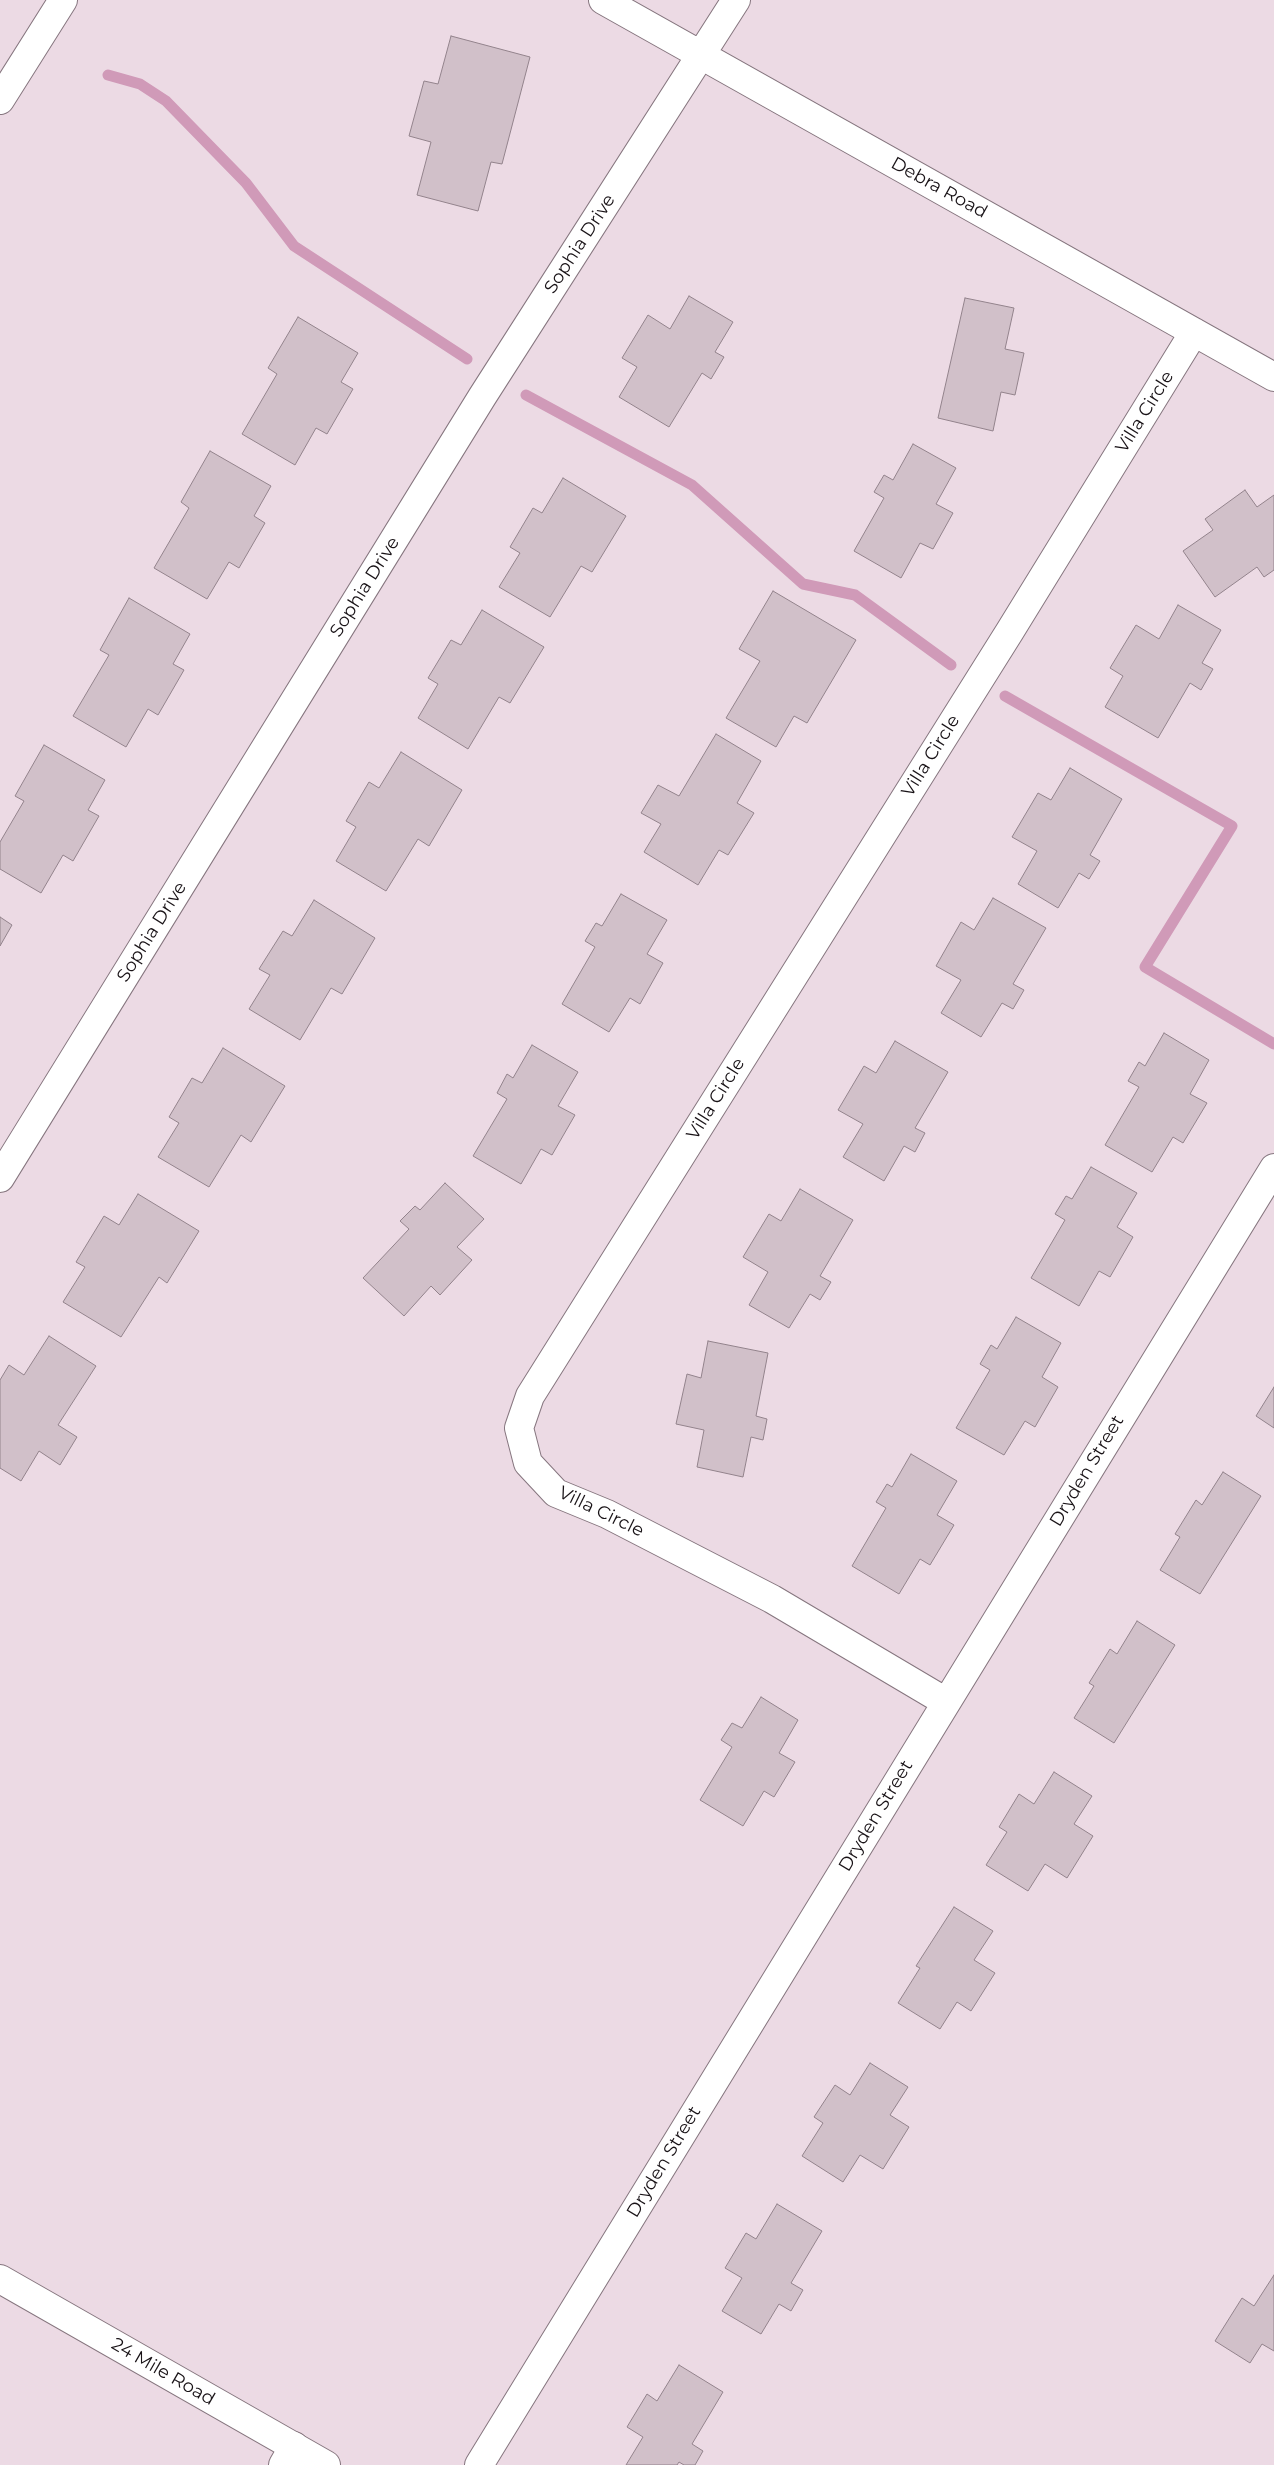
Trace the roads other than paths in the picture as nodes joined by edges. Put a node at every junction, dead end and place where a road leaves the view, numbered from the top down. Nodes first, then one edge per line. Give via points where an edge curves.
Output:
1 (63, 0) edge
2 (603, 0) edge
3 (736, 0) edge
4 (702, 54) junction
5 (0, 100) edge
6 (1194, 332) junction
7 (1274, 378) edge
8 (1274, 1168) edge
9 (0, 1178) edge
10 (946, 1702) junction
11 (0, 2279) edge
12 (288, 2456) edge
13 (326, 2465) edge
14 (479, 2465) edge

1 - 5 street
2 - 4 street, Debra Road
3 - 4 street, Sophia Drive
4 - 6 street, Debra Road
4 - 9 street, Sophia Drive via 482,397
6 - 7 street, Debra Road
6 - 10 street, Villa Circle via 530,1396 519,1428 528,1463 556,1493 607,1514 772,1599
8 - 10 street, Dryden Street
10 - 14 street, Dryden Street
11 - 12 street, 24 Mile Road
12 - 13 street, 24 Mile Road

